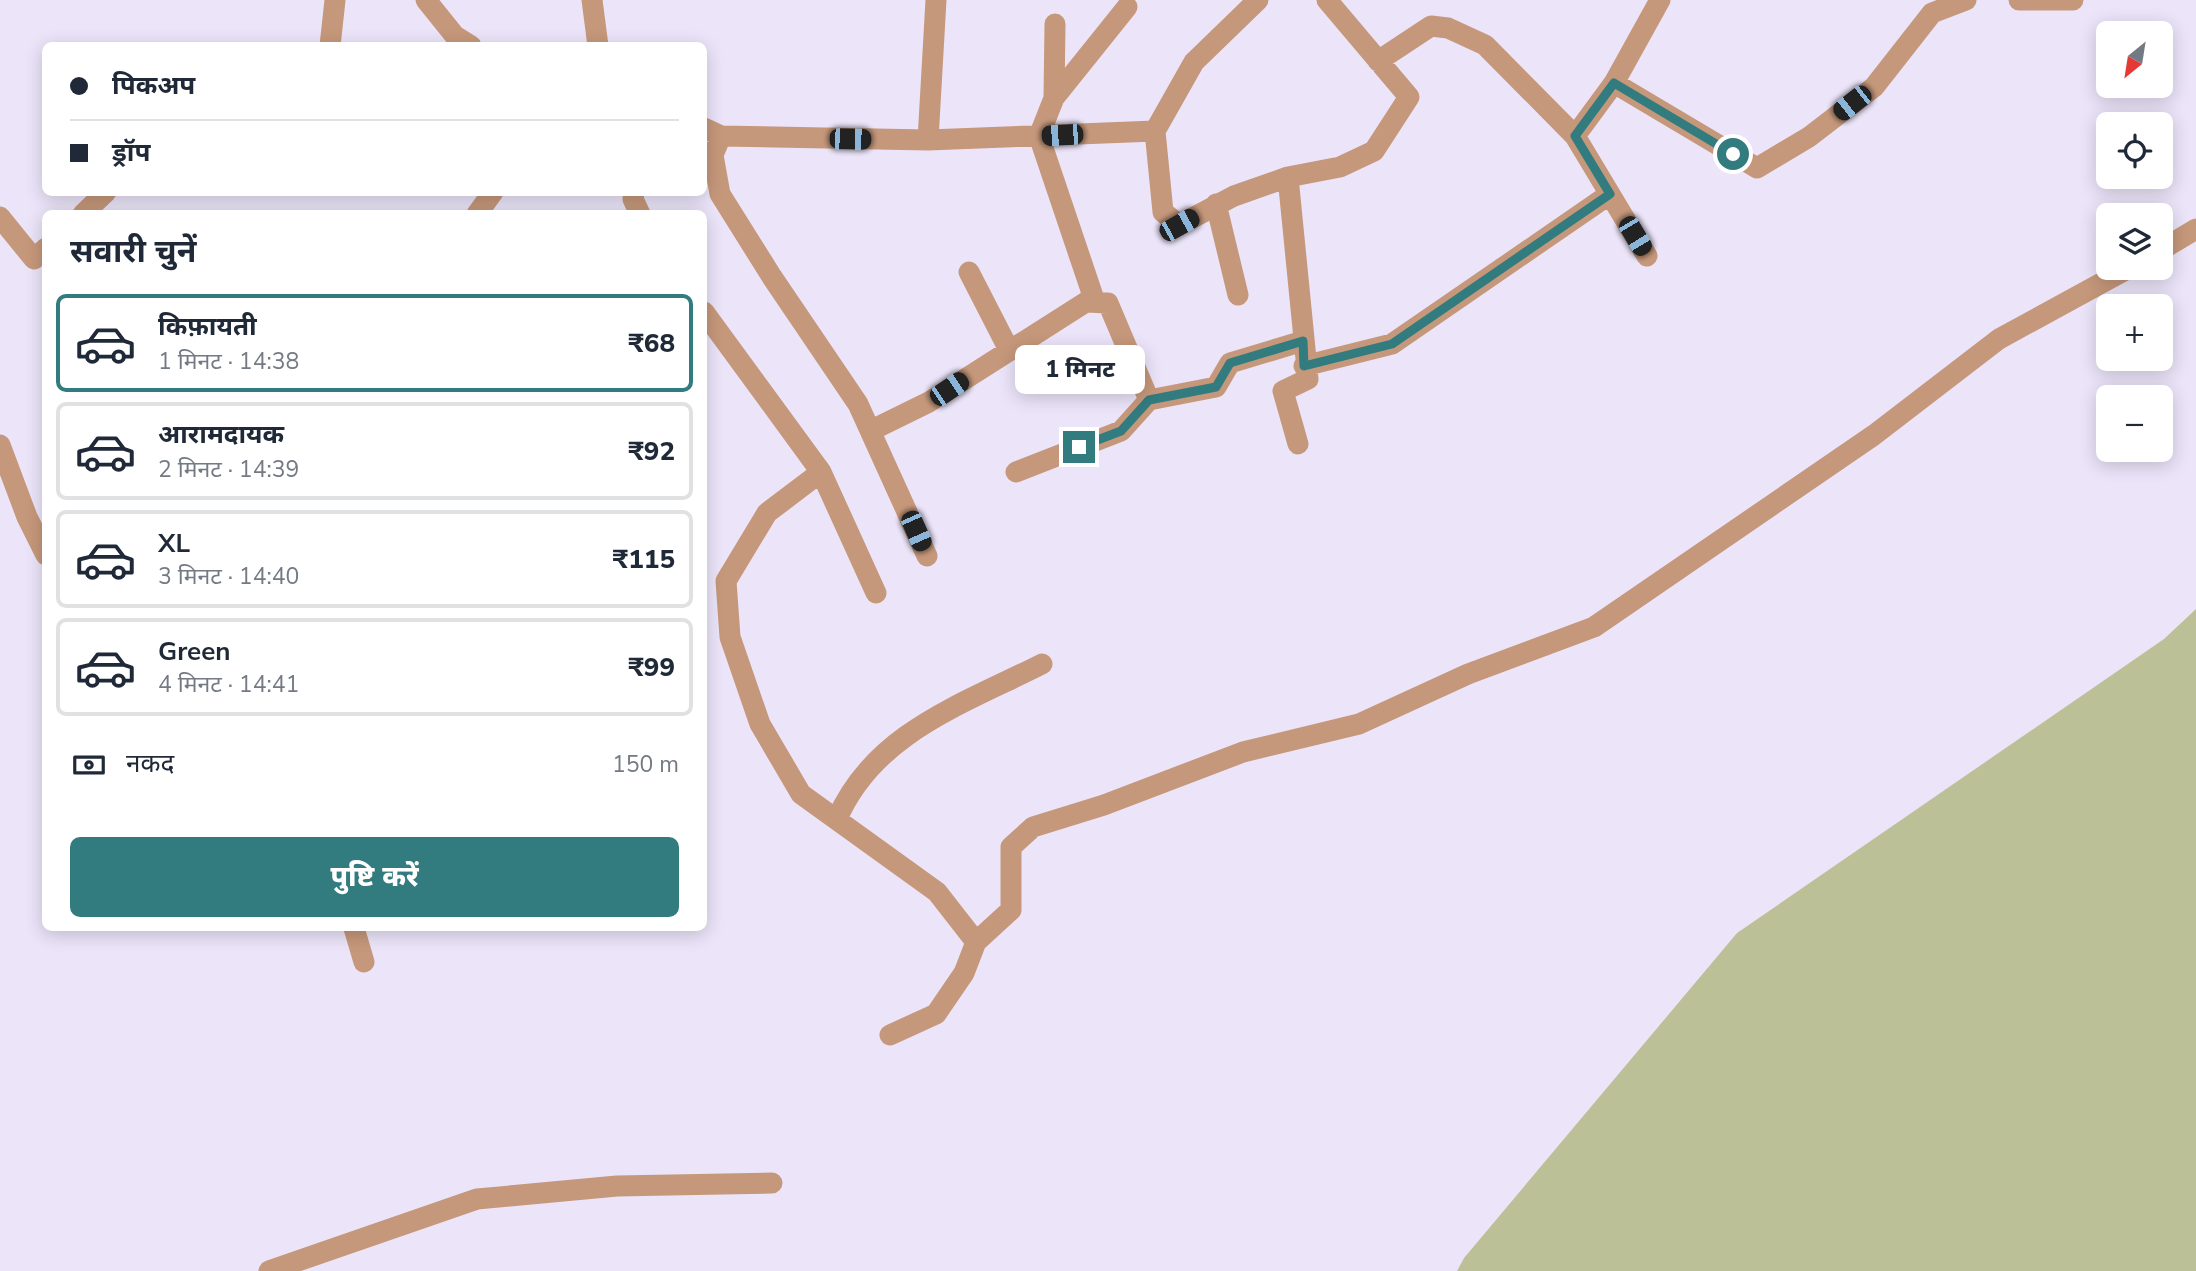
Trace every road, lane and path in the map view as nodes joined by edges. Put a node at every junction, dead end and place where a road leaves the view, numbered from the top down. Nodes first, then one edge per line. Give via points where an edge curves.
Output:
1 (335, 0) edge
2 (426, 0) edge
3 (592, 0) edge
4 (936, 0) edge
5 (1258, 0) edge
6 (1327, 0) edge
7 (1660, 0) edge
8 (1966, 0) edge
9 (2019, 0) edge
10 (2073, 0) edge
11 (1127, 7) dead end
12 (1055, 24) dead end
13 (330, 42) edge
14 (465, 42) edge
15 (597, 42) edge
16 (1378, 61) junction
17 (1614, 83) junction
18 (1054, 98) junction
19 (1155, 131) junction
20 (712, 132) edge
21 (1038, 136) junction
22 (1575, 136) junction
23 (928, 140) junction
24 (1288, 177) junction
25 (1610, 194) junction
26 (102, 196) edge
27 (1216, 204) junction
28 (87, 210) edge
29 (0, 217) edge
30 (2196, 229) edge
31 (2173, 243) edge
32 (42, 252) edge
33 (1647, 257) dead end
34 (969, 272) dead end
35 (2107, 280) edge
36 (1238, 295) dead end
37 (1096, 302) junction
38 (707, 316) edge
39 (1303, 341) junction
40 (1009, 350) junction
41 (1304, 366) junction
42 (1149, 400) junction
43 (872, 430) junction
44 (1298, 444) dead end
45 (0, 445) edge
46 (821, 472) junction
47 (1016, 472) dead end
48 (42, 547) edge
49 (927, 556) dead end
50 (876, 593) dead end
51 (1042, 664) dead end
52 (837, 819) junction
53 (355, 931) edge
54 (976, 942) junction
55 (364, 962) dead end
56 (890, 1035) dead end
57 (772, 1183) dead end
58 (269, 1271) edge

1 - 13 street
2 - 14 street
3 - 15 street
4 - 23 street
5 - 19 street via 1194,62
6 - 16 street
7 - 17 street
8 - 17 street via 1932,13 1874,87 1809,137 1757,168
9 - 10 street
11 - 18 street
12 - 18 street
16 - 22 street via 1431,26 1448,28 1485,45
16 - 24 street via 1409,97 1374,151 1340,167
17 - 22 street
18 - 21 street
19 - 21 street
19 - 27 street via 1163,212 1179,225
20 - 23 street
20 - 43 street via 720,194
21 - 23 street
21 - 37 street
22 - 25 street
24 - 27 street
24 - 39 street
25 - 33 street
25 - 41 street via 1392,344
26 - 28 street
27 - 36 street
29 - 32 street via 34,259
30 - 31 street
34 - 40 street
35 - 54 street via 1999,339 1853,450 1594,627 1468,674 1359,724 1243,752 1033,827 1012,847 1011,910
37 - 40 street via 1086,302
37 - 42 street via 1108,303
38 - 46 street
39 - 41 street
39 - 42 street via 1230,363 1216,387
40 - 43 street via 929,402
41 - 44 street via 1308,379 1283,391
42 - 47 street via 1121,431
43 - 49 street
45 - 48 street
46 - 50 street
46 - 52 street via 767,513 726,581 730,637 760,724 801,794
51 - 52 street via 916,727 870,764 849,791
52 - 54 street via 937,892
53 - 55 street
54 - 56 street via 964,973 936,1014
57 - 58 street via 617,1186 477,1199

